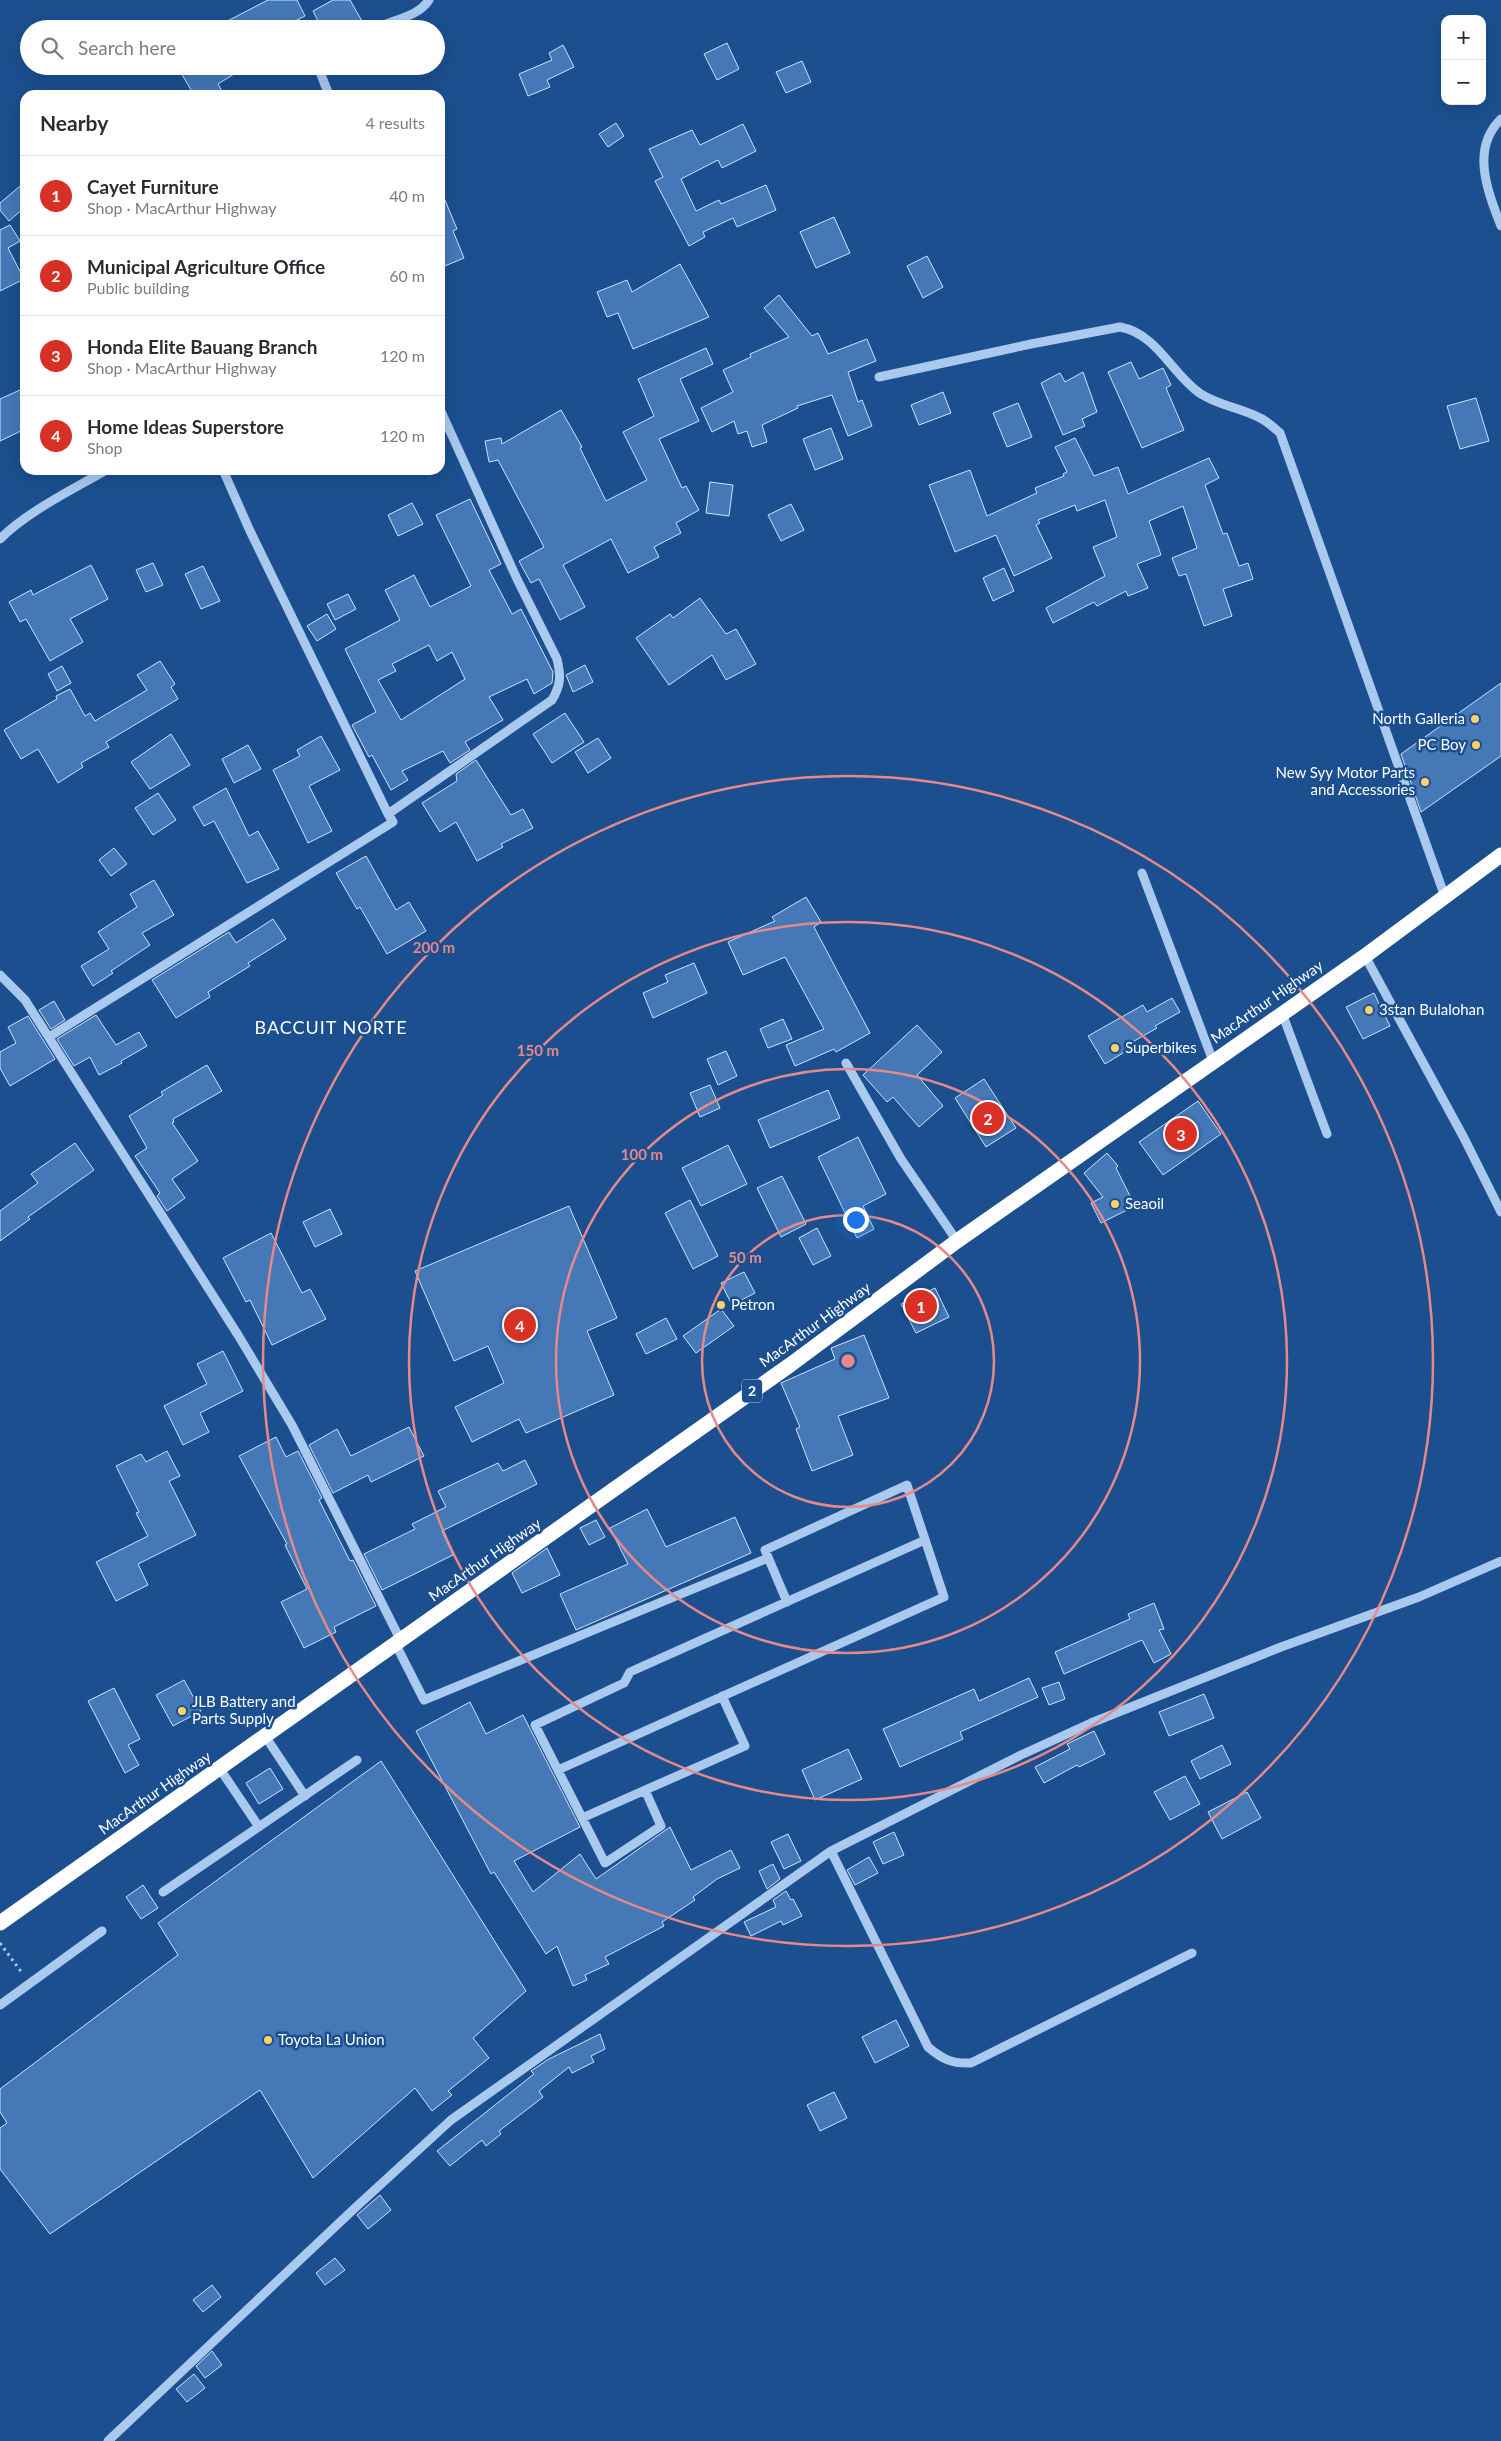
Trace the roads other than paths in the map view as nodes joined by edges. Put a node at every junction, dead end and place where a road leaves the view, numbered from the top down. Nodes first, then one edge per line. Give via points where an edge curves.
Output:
1 (429, 0) edge
2 (391, 20) edge
3 (321, 75) edge
4 (327, 90) edge
5 (1501, 119) edge
6 (1501, 226) edge
7 (879, 377) dead end
8 (445, 420) edge
9 (98, 475) edge
10 (225, 475) edge
11 (0, 539) edge
12 (388, 814) junction
13 (1501, 855) edge
14 (1142, 873) dead end
15 (1444, 896) junction
16 (1365, 956) junction
17 (0, 975) edge
18 (1282, 1014) junction
19 (49, 1037) junction
20 (1214, 1061) junction
21 (846, 1063) dead end
22 (1327, 1134) dead end
23 (1501, 1212) edge
24 (957, 1242) junction
25 (925, 1540) junction
26 (768, 1558) junction
27 (1501, 1561) edge
28 (787, 1602) junction
29 (398, 1643) junction
30 (722, 1696) junction
31 (265, 1736) junction
32 (357, 1760) dead end
33 (220, 1769) junction
34 (558, 1770) junction
35 (646, 1790) junction
36 (305, 1796) junction
37 (582, 1818) junction
38 (259, 1827) junction
39 (831, 1851) junction
40 (163, 1892) dead end
41 (0, 1923) edge
42 (102, 1930) dead end
43 (1192, 1952) dead end
44 (0, 2005) edge
45 (108, 2441) edge

1 - 2 street via 409,16
3 - 4 street
5 - 6 street via 1486,143 1483,157 1485,176
7 - 15 street via 1120,327 1130,329 1161,351 1181,377 1202,395 1260,418 1280,432
8 - 12 street via 517,579 552,646 561,673 560,687 552,700
9 - 11 street
10 - 12 street
12 - 19 street via 393,822
13 - 15 highway, MacArthur Highway / 2
14 - 20 street
15 - 16 highway, MacArthur Highway / 2
16 - 18 highway, MacArthur Highway / 2
16 - 23 street
17 - 19 street via 24,1000
18 - 20 highway, MacArthur Highway / 2
18 - 22 street
19 - 29 street via 292,1425
20 - 24 highway, MacArthur Highway / 2
21 - 24 street via 901,1159
24 - 29 highway, MacArthur Highway / 2 via 790,1365
25 - 26 street via 907,1485 765,1550
25 - 28 street
25 - 30 street via 944,1597
26 - 28 street
26 - 29 street via 424,1700
27 - 39 street via 1420,1597 1281,1647 1091,1723
28 - 34 street via 630,1672 624,1683 535,1725
29 - 31 highway, MacArthur Highway / 2
30 - 34 street
30 - 35 street via 745,1746
31 - 33 highway, MacArthur Highway / 2
31 - 36 street
32 - 36 street
33 - 38 street
33 - 41 highway, MacArthur Highway / 2
34 - 37 street
35 - 37 street
35 - 37 street via 661,1826 605,1863
36 - 38 street
38 - 40 street
39 - 43 street via 928,2047 942,2060 971,2063
39 - 45 street via 451,2120
42 - 44 street

